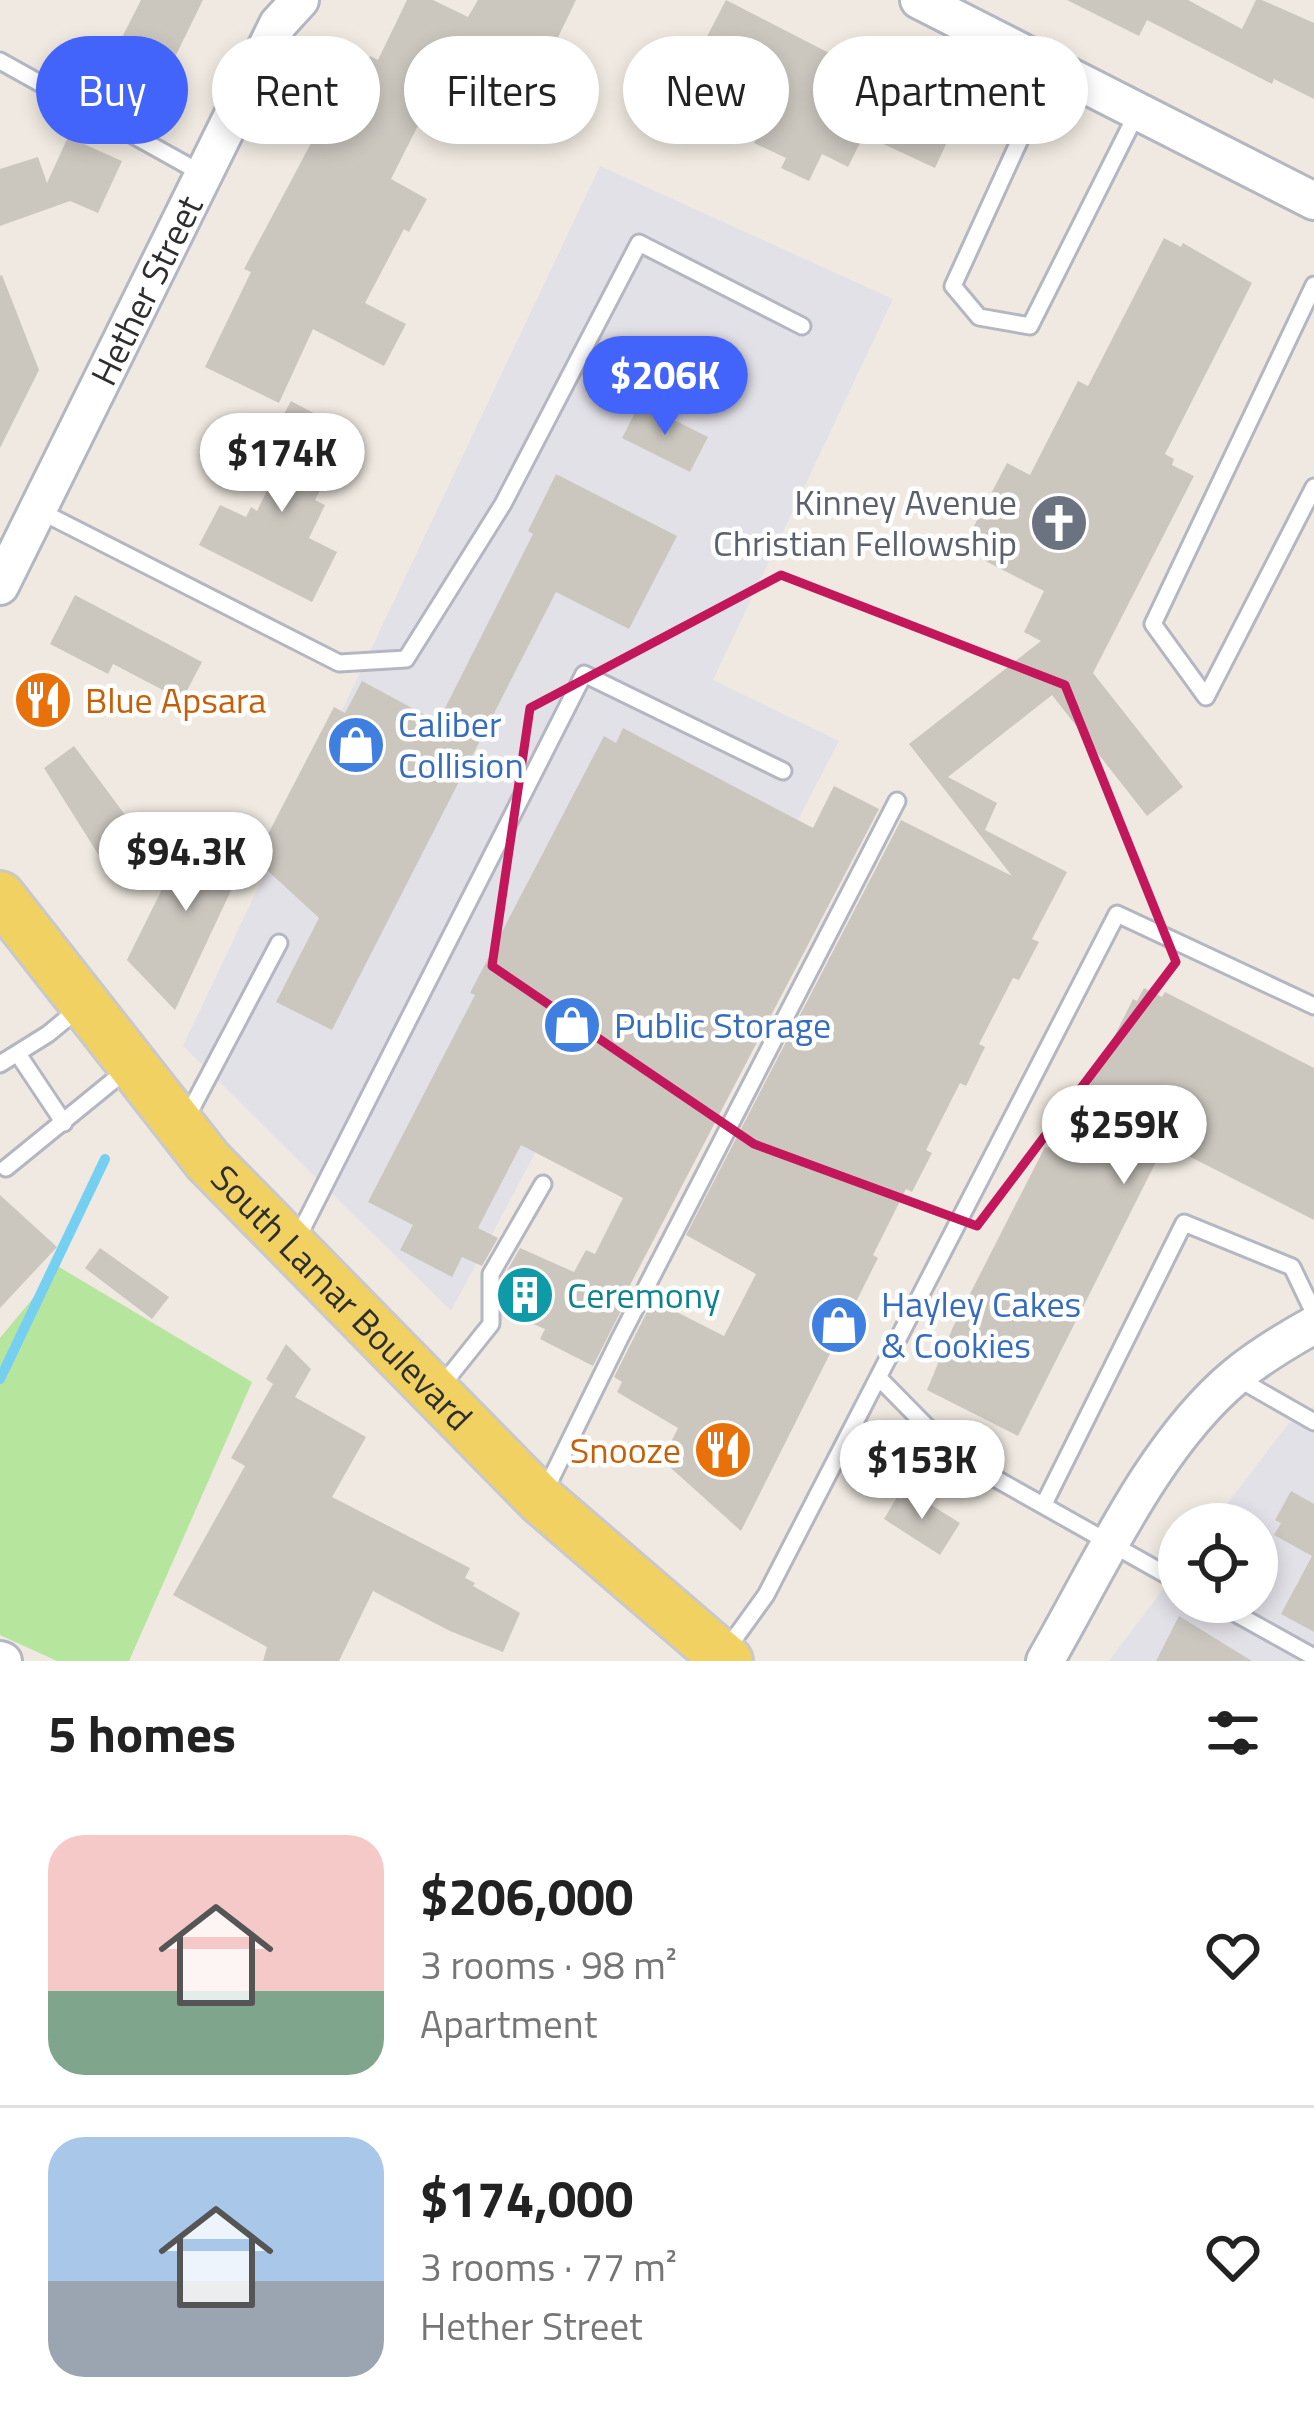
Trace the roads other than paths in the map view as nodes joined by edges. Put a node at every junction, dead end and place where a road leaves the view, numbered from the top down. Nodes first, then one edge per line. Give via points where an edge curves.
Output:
1 (300, 0) edge
2 (919, 0) edge
3 (989, 36) edge
4 (0, 61) edge
5 (1088, 86) edge
6 (1138, 112) junction
7 (1018, 144) edge
8 (204, 175) junction
9 (1314, 201) edge
10 (1314, 285) edge
11 (802, 326) dead end
12 (1314, 487) edge
13 (38, 510) junction
14 (0, 586) edge
15 (784, 771) dead end
16 (898, 801) dead end
17 (0, 896) edge
18 (279, 943) dead end
19 (84, 1004) junction
20 (1314, 1006) edge
21 (18, 1054) junction
22 (0, 1064) edge
23 (133, 1065) junction
24 (64, 1123) junction
25 (182, 1127) junction
26 (6, 1168) dead end
27 (543, 1184) dead end
28 (294, 1245) junction
29 (1314, 1313) edge
30 (1314, 1324) edge
31 (1235, 1377) junction
32 (879, 1378) junction
33 (436, 1392) junction
34 (1314, 1422) edge
35 (541, 1500) junction
36 (1043, 1504) junction
37 (1112, 1545) junction
38 (1158, 1570) edge
39 (1253, 1623) edge
40 (1314, 1657) edge
41 (724, 1658) edge
42 (1045, 1661) edge

1 - 8 street, Hether Street via 278,24
2 - 3 street
4 - 8 lane
5 - 6 street
6 - 7 lane via 1030,326 979,316 952,286
6 - 9 street
8 - 13 street, Hether Street
10 - 12 lane via 1153,624 1206,697
11 - 13 lane via 639,243 502,504 406,659 339,663
13 - 14 street, Hether Street
15 - 28 lane via 584,674
16 - 35 lane
17 - 19 main road, South Lamar Boulevard
18 - 25 lane
19 - 21 lane
19 - 23 main road, South Lamar Boulevard
20 - 32 lane via 1117,914
21 - 22 lane
21 - 24 lane
23 - 24 lane
23 - 25 main road, South Lamar Boulevard
24 - 26 lane
25 - 28 main road, South Lamar Boulevard
27 - 33 lane via 491,1274 491,1324
28 - 33 main road, South Lamar Boulevard
29 - 36 lane via 1292,1267 1184,1223
30 - 31 street
31 - 34 lane
31 - 37 street via 1188,1426
32 - 36 lane via 940,1440
32 - 41 lane via 766,1595
33 - 35 main road, South Lamar Boulevard
35 - 41 main road, South Lamar Boulevard
36 - 37 lane
37 - 38 lane
37 - 42 street
39 - 40 lane

